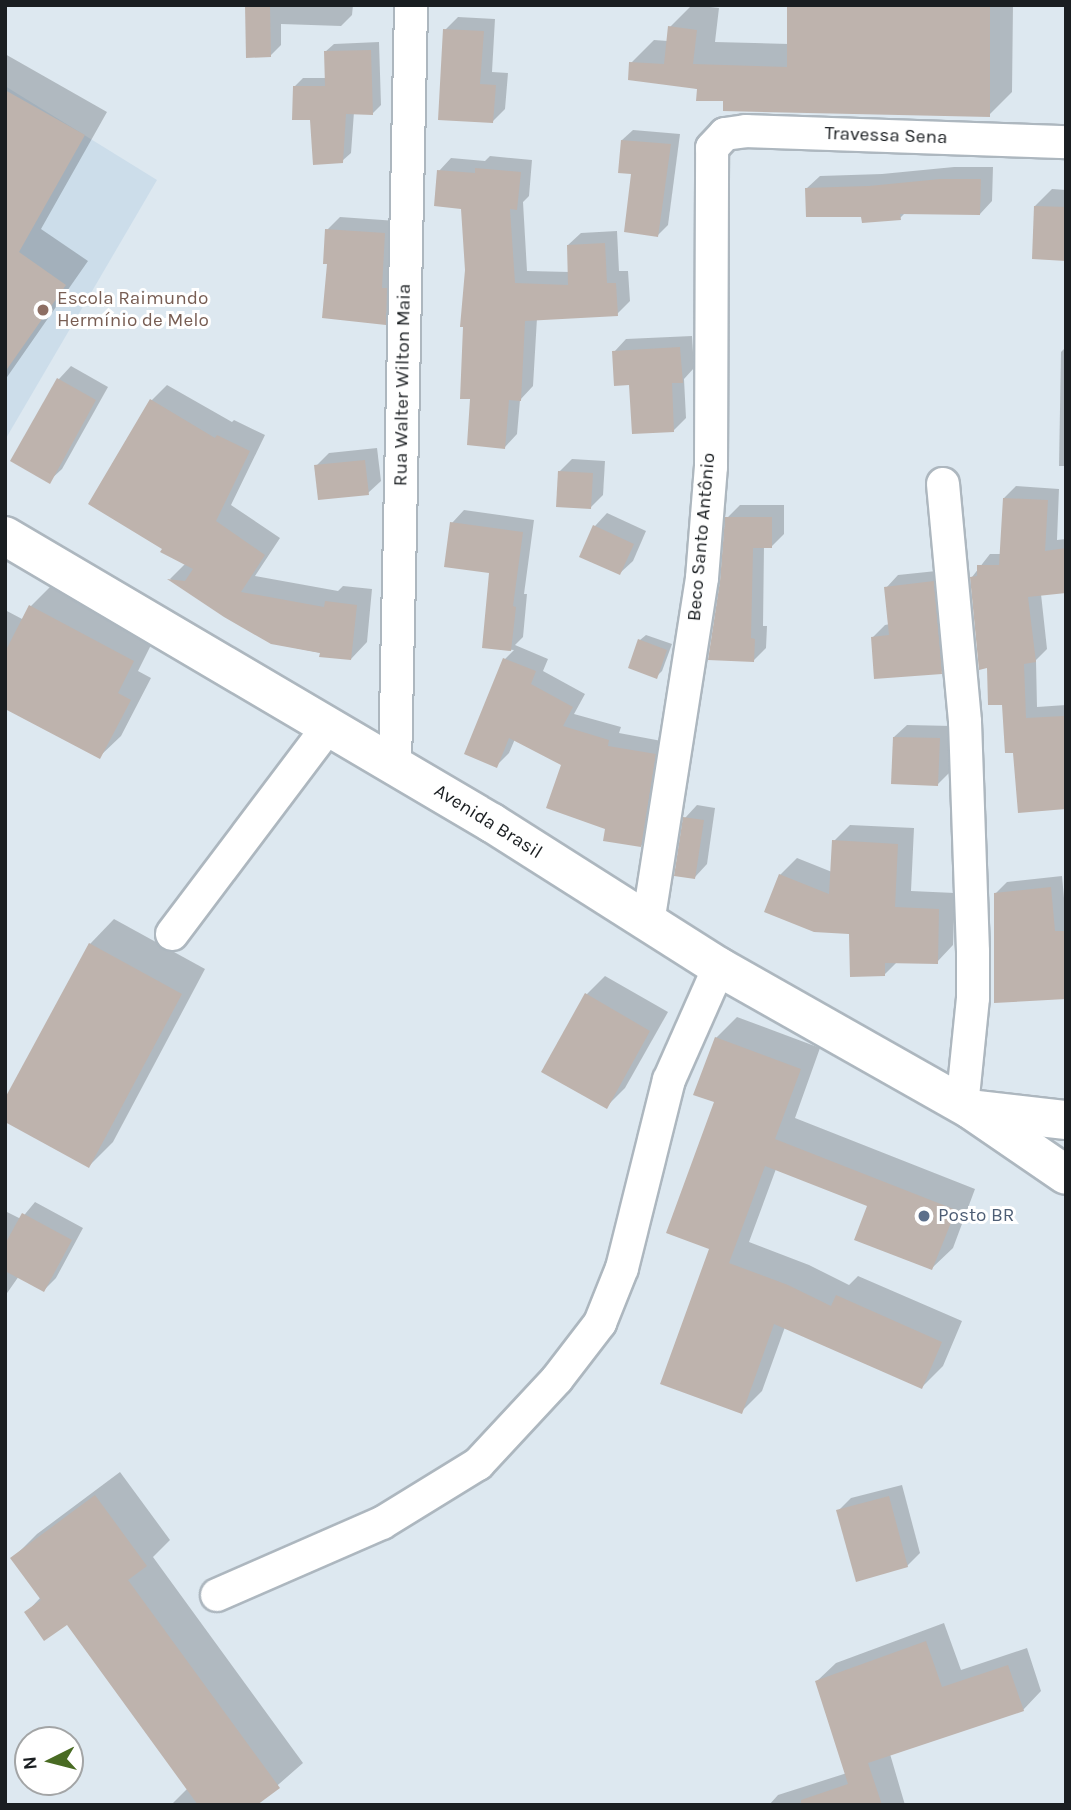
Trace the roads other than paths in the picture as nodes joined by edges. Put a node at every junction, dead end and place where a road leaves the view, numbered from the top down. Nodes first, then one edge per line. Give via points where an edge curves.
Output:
1 (411, 5) edge
2 (1066, 142) edge
3 (712, 148) joint
4 (943, 484) dead end
5 (5, 536) edge
6 (329, 726) junction
7 (395, 765) junction
8 (648, 923) junction
9 (172, 934) dead end
10 (719, 967) junction
11 (966, 1108) junction
12 (1066, 1120) edge
13 (1066, 1175) edge
14 (217, 1595) dead end

1 - 7 street, Rua Walter Wilton Maia
2 - 3 street, Travessa Sena via 746,131 725,134
3 - 8 street, Beco Santo Antônio via 710,467 702,578
4 - 11 street via 965,722 973,952
5 - 6 street, Avenida Brasil
6 - 7 street, Avenida Brasil
6 - 9 street
7 - 8 street, Avenida Brasil
8 - 10 street, Avenida Brasil
10 - 11 street, Avenida Brasil
10 - 14 street via 669,1080 622,1268 600,1323 557,1379 478,1464 382,1523
11 - 12 street, Avenida Brasil
11 - 13 street, Avenida Brasil

